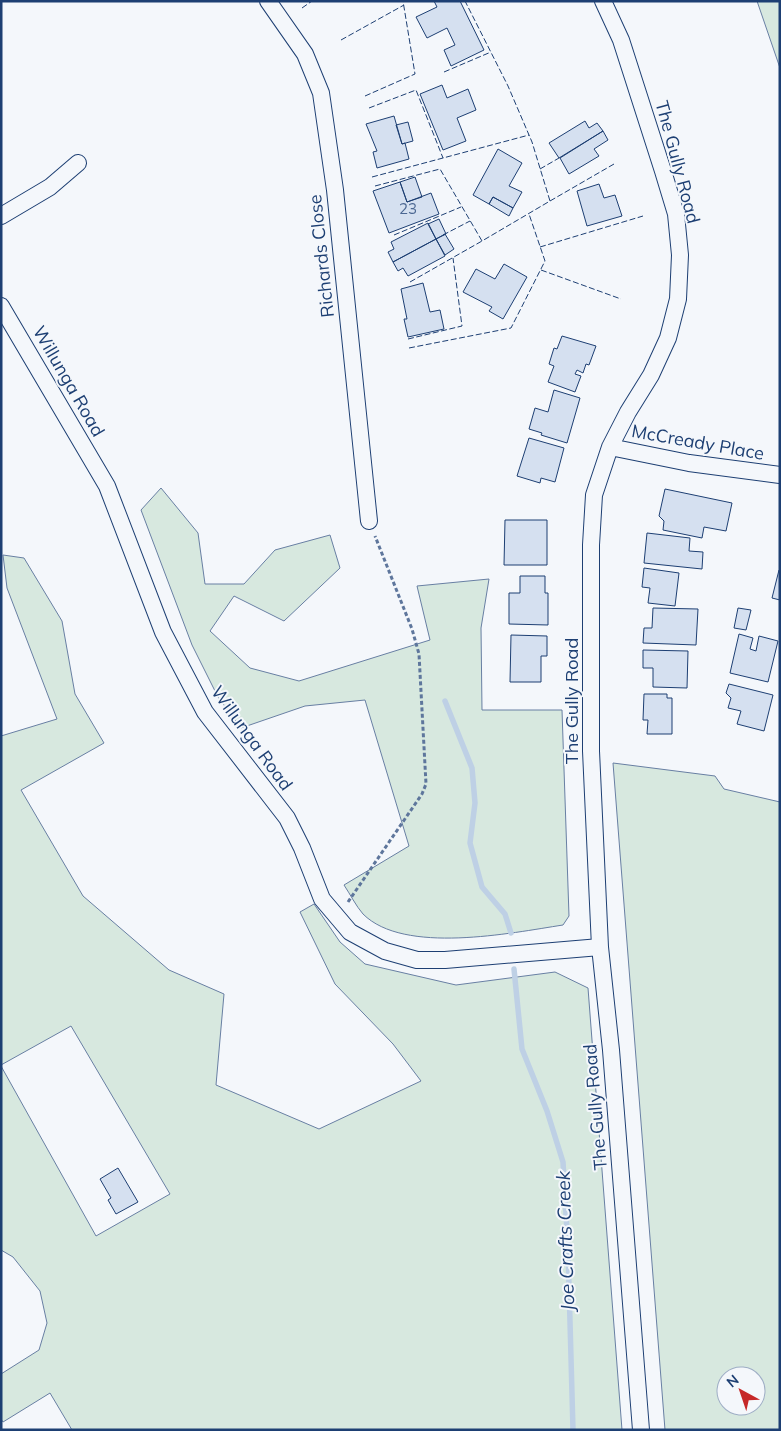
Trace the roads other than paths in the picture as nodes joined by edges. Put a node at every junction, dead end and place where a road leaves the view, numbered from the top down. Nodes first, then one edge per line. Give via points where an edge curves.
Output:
1 (268, 1) edge
2 (603, 1) edge
3 (78, 163) dead end
4 (1, 216) edge
5 (1, 306) edge
6 (610, 447) junction
7 (780, 475) edge
8 (369, 521) road end
9 (600, 947) junction
10 (641, 1430) edge

1 - 8 street, Richards Close via 305,54 321,93
2 - 6 street, The Gully Road via 620,40 663,170 676,214 680,255 678,299 668,338
3 - 4 street via 50,187
5 - 9 street, Willunga Road via 107,486 163,632 205,712 287,818 322,899 350,932 384,951 417,960
6 - 7 street, McCready Place via 689,463
6 - 9 street, The Gully Road via 594,495 591,545 591,751
9 - 10 street, The Gully Road

